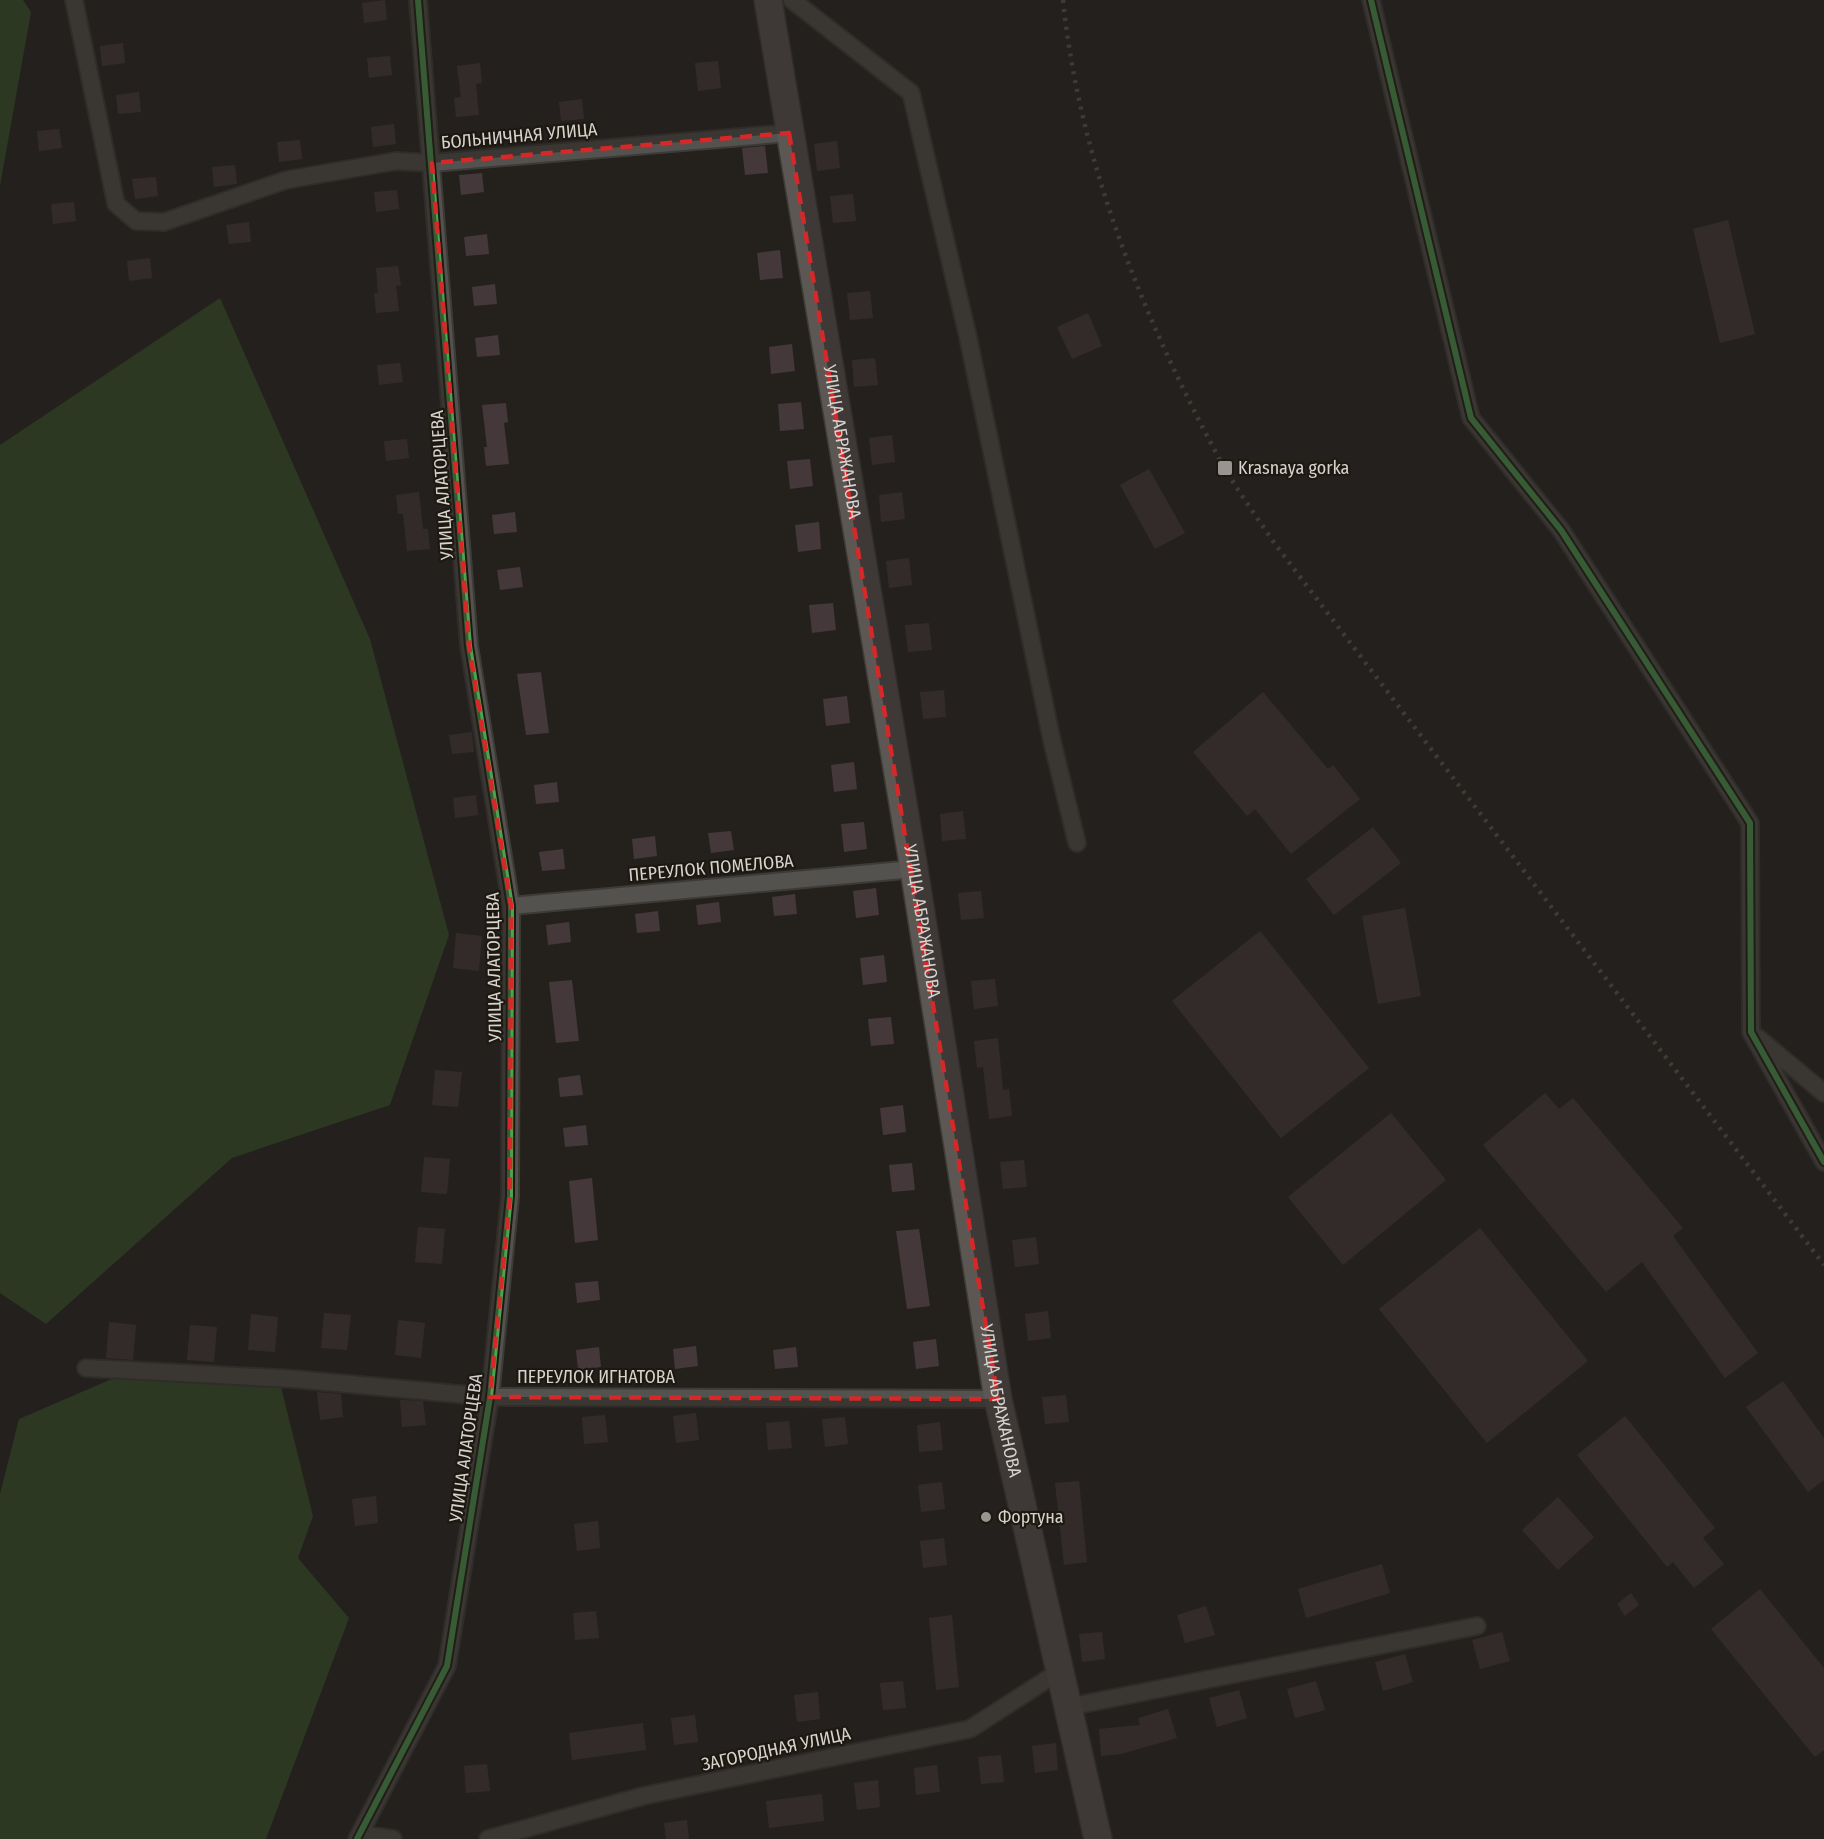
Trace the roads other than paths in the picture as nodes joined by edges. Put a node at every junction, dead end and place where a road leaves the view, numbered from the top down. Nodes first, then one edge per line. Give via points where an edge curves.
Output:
1 (74, 0) edge
2 (418, 0) edge
3 (1371, 0) edge
4 (778, 1) edge
5 (789, 133) junction
6 (432, 163) junction
7 (1077, 843) dead end
8 (914, 869) junction
9 (511, 906) junction
10 (1751, 1032) junction
11 (1824, 1093) edge
12 (1824, 1162) edge
13 (86, 1368) dead end
14 (490, 1397) junction
15 (998, 1399) junction
16 (1477, 1626) dead end
17 (1060, 1671) junction
18 (1068, 1707) junction
19 (358, 1836) edge
20 (393, 1839) edge
21 (488, 1839) edge
22 (1098, 1839) edge

1 - 6 street, БОЛЬНИЧНАЯ УЛИЦА via 116,204 136,221 164,222 286,180 396,161
2 - 6 street, УЛИЦА АЛАТОРЦЕВА
3 - 10 street via 1471,418 1561,530 1750,823
4 - 5 main road, УЛИЦА АБРАЖАНОВА
4 - 7 street via 911,93
5 - 6 street, БОЛЬНИЧНАЯ УЛИЦА
5 - 8 main road, УЛИЦА АБРАЖАНОВА
6 - 9 street, УЛИЦА АЛАТОРЦЕВА via 469,646
8 - 9 street, ПЕРЕУЛОК ПОМЕЛОВА
8 - 15 main road, УЛИЦА АБРАЖАНОВА
9 - 14 street, УЛИЦА АЛАТОРЦЕВА via 510,1196
10 - 11 street
10 - 12 street
13 - 14 street, ПЕРЕУЛОК ИГНАТОВА
14 - 15 street, ПЕРЕУЛОК ИГНАТОВА
14 - 19 street, УЛИЦА АЛАТОРЦЕВА via 447,1666
15 - 17 main road, УЛИЦА АБРАЖАНОВА
16 - 18 street
17 - 18 main road, УЛИЦА АБРАЖАНОВА
17 - 21 street, ЗАГОРОДНАЯ УЛИЦА via 970,1729 643,1796
18 - 22 main road, УЛИЦА АБРАЖАНОВА
19 - 20 street

